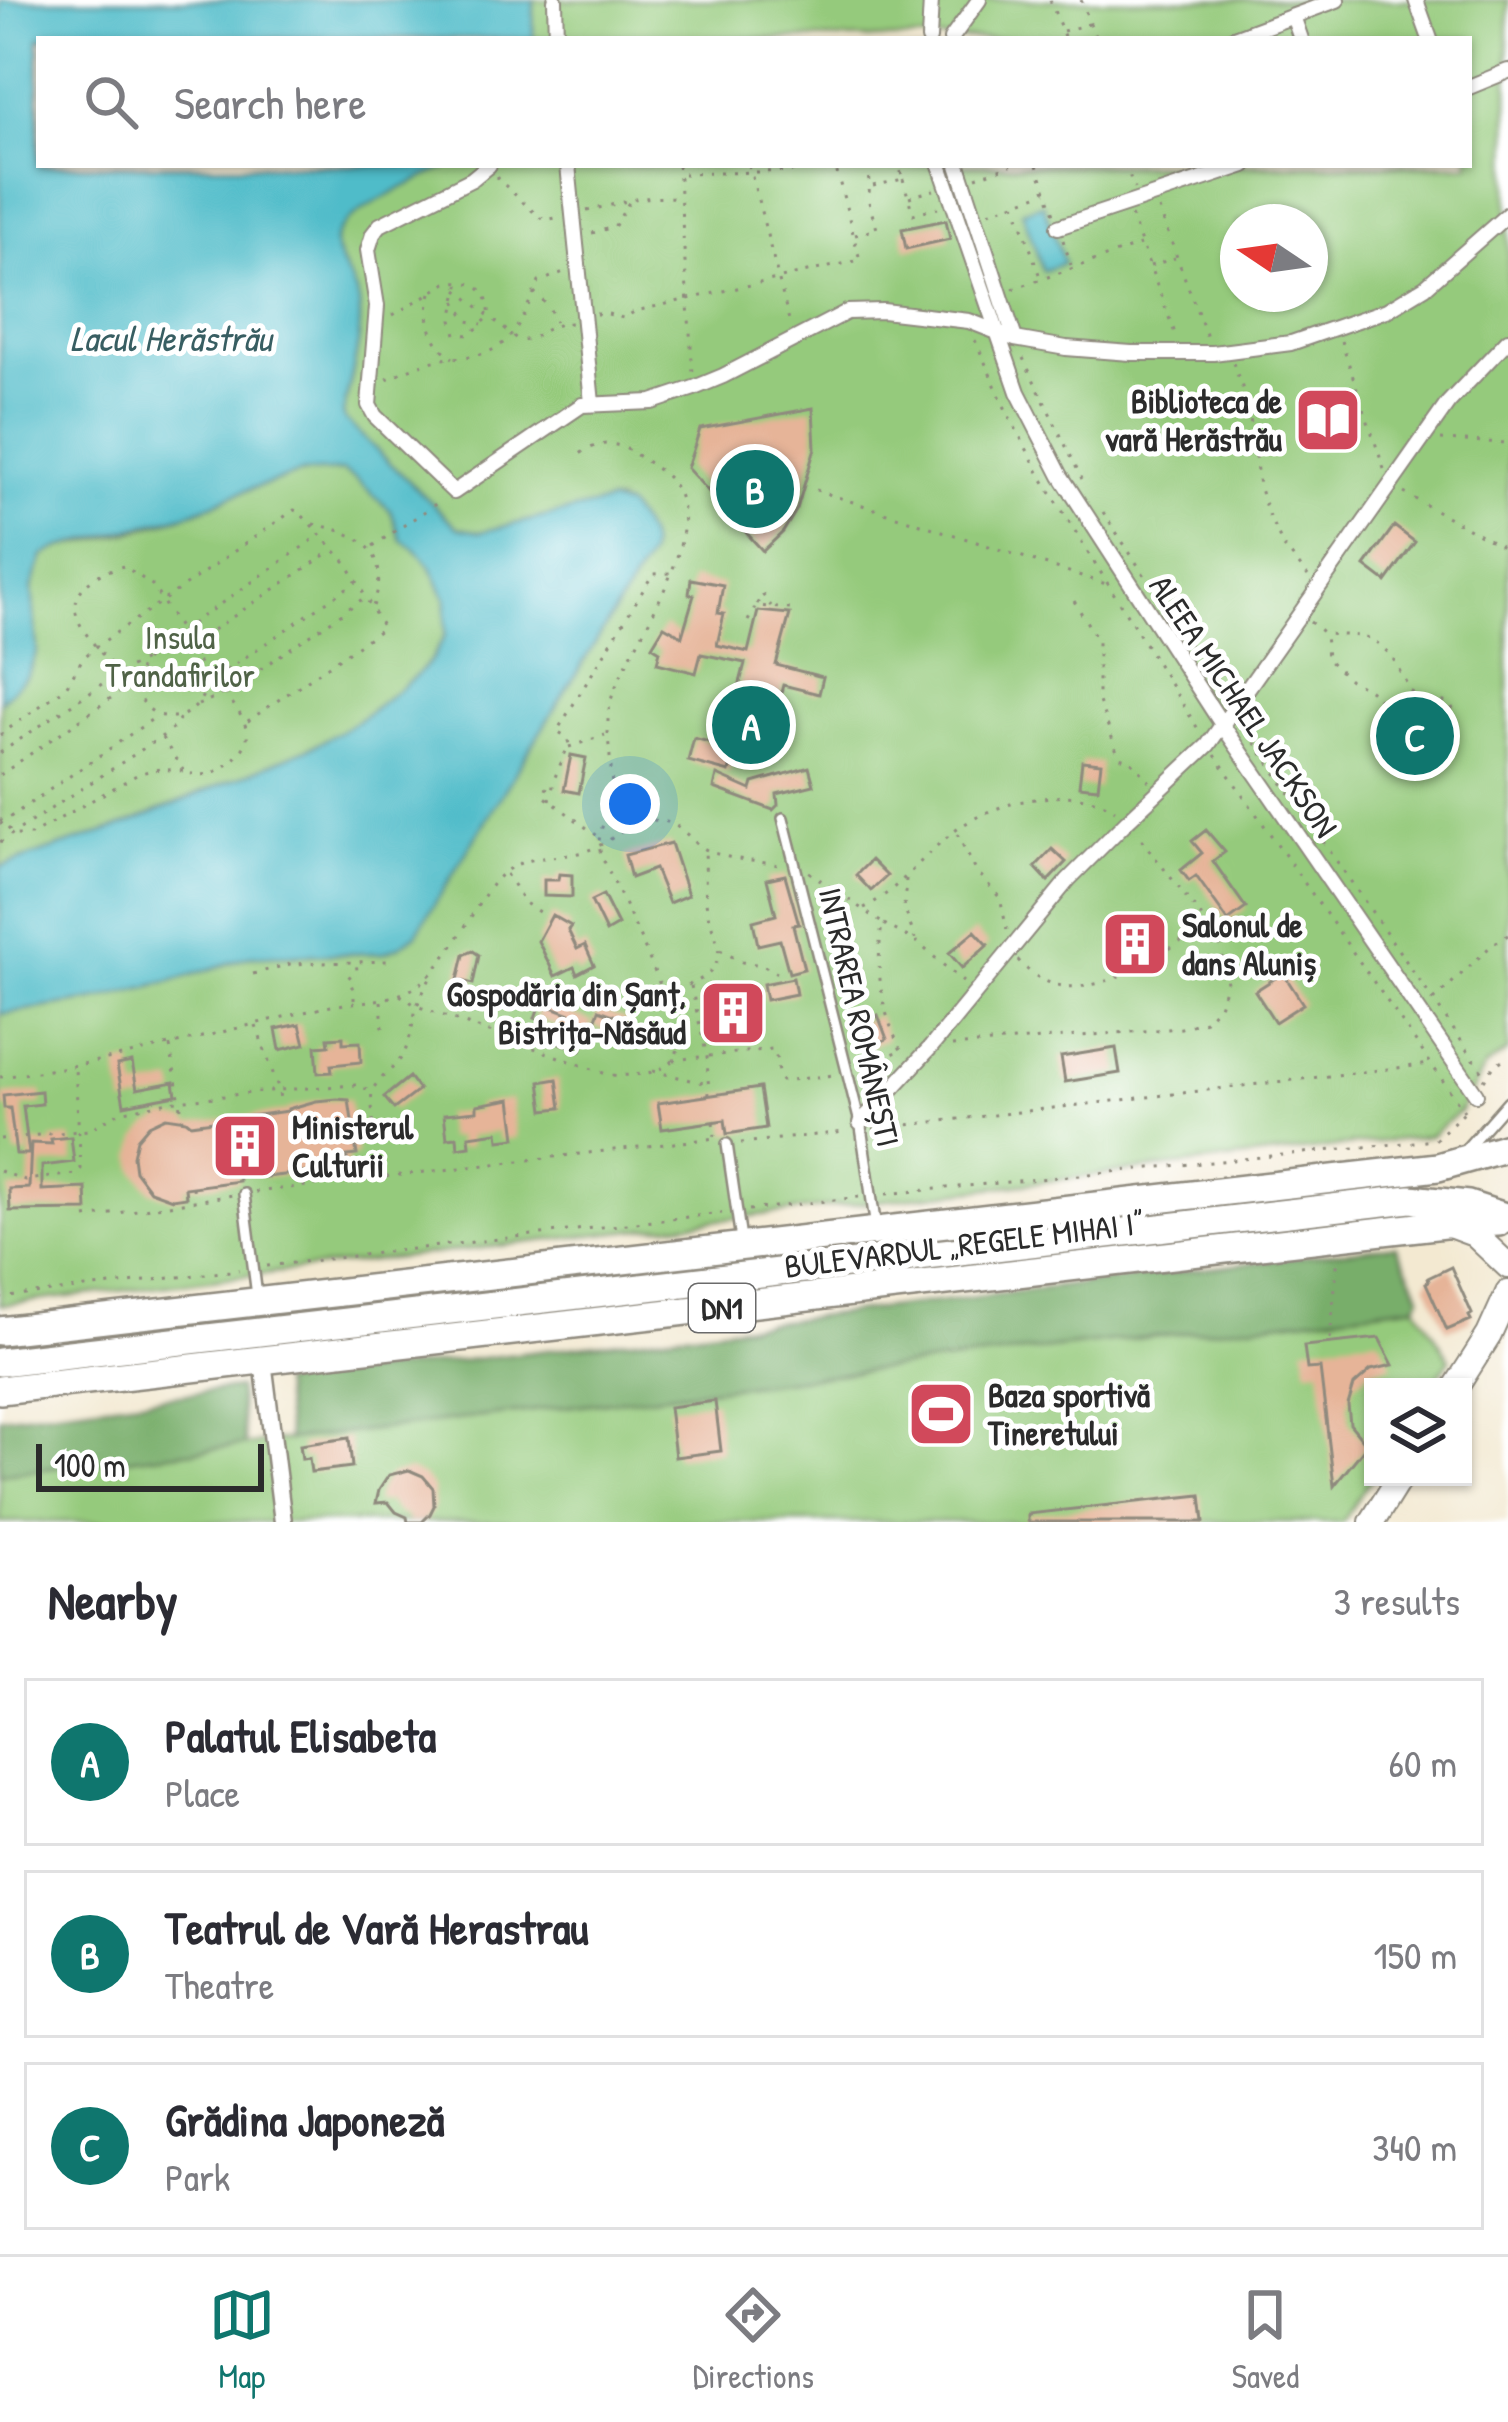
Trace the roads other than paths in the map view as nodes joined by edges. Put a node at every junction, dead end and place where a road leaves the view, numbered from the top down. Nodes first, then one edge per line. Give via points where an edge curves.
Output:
1 (555, 0) edge
2 (931, 0) edge
3 (979, 0) edge
4 (1337, 0) edge
5 (1416, 0) edge
6 (1293, 16) junction
7 (556, 36) edge
8 (929, 36) edge
9 (953, 36) edge
10 (1239, 36) edge
11 (1300, 36) edge
12 (1429, 36) edge
13 (1508, 71) edge
14 (1472, 86) edge
15 (485, 168) edge
16 (568, 168) edge
17 (941, 168) edge
18 (959, 168) edge
19 (1236, 168) edge
20 (1508, 214) edge
21 (1058, 226) dead end
22 (998, 332) junction
23 (1015, 339) junction
24 (1508, 340) edge
25 (592, 403) junction
26 (1223, 726) junction
27 (783, 818) dead end
28 (1476, 1094) road end
29 (1508, 1101) edge
30 (861, 1127) junction
31 (727, 1144) road end
32 (1508, 1147) edge
33 (1508, 1160) edge
34 (1438, 1167) junction
35 (244, 1194) road end
36 (1410, 1199) junction
37 (1508, 1220) edge
38 (1444, 1223) junction
39 (877, 1231) junction
40 (742, 1245) junction
41 (1508, 1266) edge
42 (1508, 1293) edge
43 (257, 1301) junction
44 (1508, 1315) edge
45 (0, 1331) edge
46 (1489, 1335) junction
47 (263, 1361) junction
48 (0, 1362) edge
49 (1462, 1378) edge
50 (0, 1390) edge
51 (1394, 1486) edge
52 (283, 1522) edge
53 (1372, 1522) edge

1 - 7 street
2 - 8 street
3 - 9 street
4 - 6 street
5 - 12 street
6 - 10 street
6 - 11 street
13 - 14 street
15 - 25 street via 373,234 369,405 454,492
16 - 25 street
17 - 22 street, ALEEA MICHAEL JACKSON
18 - 23 street
19 - 21 street
20 - 23 street via 1387,310 1291,343 1183,355
22 - 23 street
22 - 25 street via 870,310 835,316 694,388 652,402
22 - 26 street, ALEEA MICHAEL JACKSON via 1060,476
24 - 26 street via 1448,403
26 - 28 street, ALEEA MICHAEL JACKSON
26 - 30 street via 1068,880
27 - 30 lane, INTRAREA ROMÂNEȘTI
29 - 34 lane via 1466,1150
30 - 39 lane, INTRAREA ROMÂNEȘTI
31 - 40 lane
32 - 34 main road, DN1
33 - 36 main road, BULEVARDUL „REGELE MIHAI I” / DN1
34 - 39 main road, BULEVARDUL „REGELE MIHAI I” / DN1
35 - 43 lane
36 - 37 main road, BULEVARDUL „REGELE MIHAI I” / DN1 via 1468,1204
36 - 48 main road, BULEVARDUL „REGELE MIHAI I” / DN1
37 - 38 main road, BULEVARDUL „REGELE MIHAI I” / DN1
38 - 41 main road via 1482,1240
38 - 47 main road, BULEVARDUL „REGELE MIHAI I” / DN1
39 - 40 main road, BULEVARDUL „REGELE MIHAI I” / DN1
40 - 43 main road, BULEVARDUL „REGELE MIHAI I” / DN1
42 - 46 main road
43 - 45 main road, BULEVARDUL „REGELE MIHAI I” / DN1
44 - 46 main road
46 - 49 main road
47 - 50 main road, BULEVARDUL „REGELE MIHAI I” / DN1
47 - 52 street
51 - 53 main road

